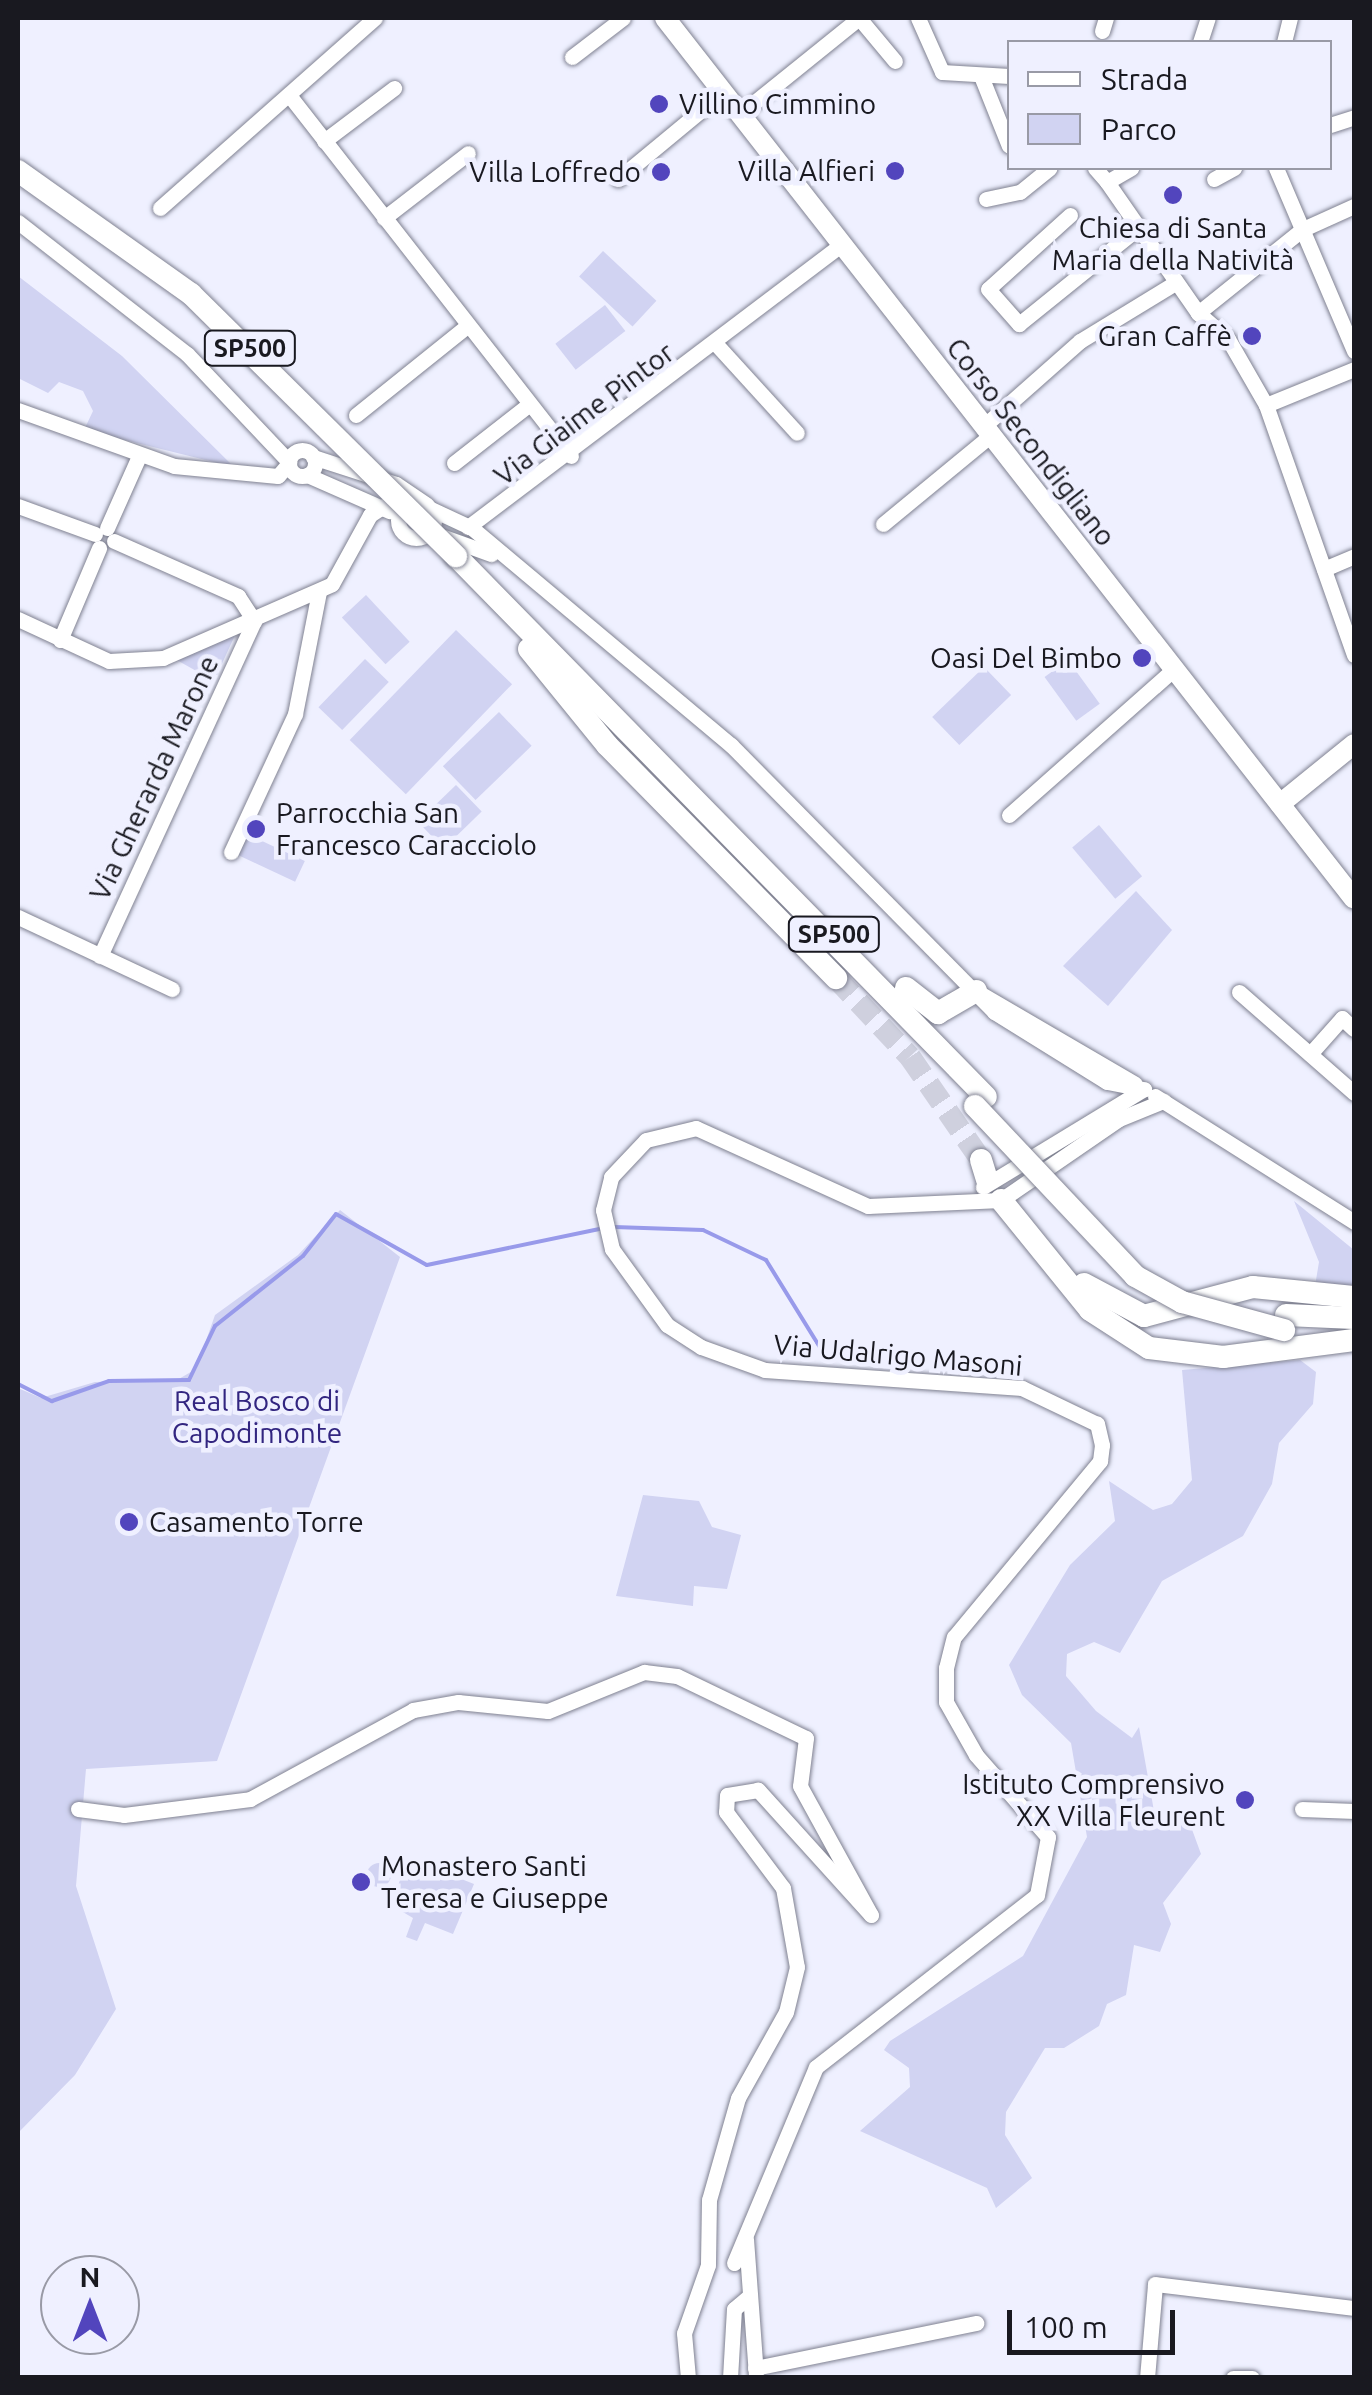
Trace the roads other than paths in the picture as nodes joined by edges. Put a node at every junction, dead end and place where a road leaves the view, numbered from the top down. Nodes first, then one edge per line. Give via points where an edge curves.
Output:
1 (375, 18) edge
2 (623, 18) edge
3 (664, 18) edge
4 (859, 18) edge
5 (918, 18) edge
6 (572, 57) dead end
7 (895, 61) dead end
8 (981, 76) junction
9 (1007, 76) edge
10 (394, 88) dead end
11 (722, 92) junction
12 (289, 96) junction
13 (740, 114) junction
14 (1007, 139) edge
15 (324, 142) junction
16 (468, 153) dead end
17 (1019, 170) edge
18 (1047, 170) edge
19 (1097, 170) edge
20 (1127, 170) edge
21 (1230, 170) edge
22 (1277, 170) edge
23 (18, 171) edge
24 (1214, 178) dead end
25 (618, 179) dead end
26 (1106, 182) junction
27 (1026, 186) junction
28 (18, 189) edge
29 (986, 200) dead end
30 (1354, 206) edge
31 (160, 208) dead end
32 (1070, 215) dead end
33 (384, 218) junction
34 (18, 222) edge
35 (1138, 228) junction
36 (1303, 228) junction
37 (842, 244) junction
38 (1176, 283) junction
39 (1198, 313) junction
40 (467, 326) junction
41 (716, 344) junction
42 (1354, 351) edge
43 (1354, 369) edge
44 (527, 406) junction
45 (1266, 406) junction
46 (18, 410) edge
47 (356, 415) dead end
48 (988, 430) junction
49 (797, 433) dead end
50 (139, 456) junction
51 (571, 456) junction
52 (297, 458) junction
53 (454, 463) dead end
54 (18, 506) edge
55 (384, 506) junction
56 (429, 507) junction
57 (398, 522) junction
58 (883, 524) dead end
59 (430, 533) junction
60 (104, 538) junction
61 (466, 541) junction
62 (1354, 556) edge
63 (1324, 569) junction
64 (319, 592) junction
65 (18, 620) edge
66 (254, 621) junction
67 (60, 640) junction
68 (534, 644) junction
69 (1354, 654) edge
70 (1174, 669) junction
71 (1354, 744) edge
72 (1280, 804) junction
73 (1008, 815) dead end
74 (231, 852) dead end
75 (1354, 899) edge
76 (18, 917) edge
77 (100, 956) junction
78 (836, 978) tunnel mouth
79 (172, 989) dead end
80 (976, 991) junction
81 (1239, 992) dead end
82 (1354, 1029) edge
83 (1310, 1054) junction
84 (1107, 1082) junction
85 (1144, 1088) junction
86 (1354, 1092) edge
87 (980, 1101) junction
88 (1163, 1101) junction
89 (1115, 1112) junction
90 (996, 1188) junction
91 (1354, 1222) edge
92 (1354, 1297) edge
93 (1354, 1318) edge
94 (1354, 1332) edge
95 (1354, 1340) edge
96 (78, 1809) dead end
97 (1302, 1809) dead end
98 (1354, 1811) edge
99 (708, 2265) junction
100 (739, 2266) junction
101 (747, 2295) junction
102 (1354, 2308) edge
103 (976, 2323) dead end
104 (756, 2373) edge
105 (688, 2378) edge
106 (730, 2378) edge
107 (1147, 2378) edge
108 (1233, 2378) edge
109 (1252, 2378) edge

1 - 12 street
2 - 6 street
3 - 11 main road, Corso Secondigliano
4 - 7 street
4 - 13 street
5 - 8 street via 942,72
8 - 9 street
8 - 14 street
10 - 15 street
11 - 13 main road, Corso Secondigliano
11 - 25 street
12 - 15 street
12 - 31 street
13 - 37 main road, Corso Secondigliano
15 - 33 street
16 - 33 street
17 - 27 street
18 - 27 street
19 - 26 street
20 - 26 street
21 - 24 street
22 - 36 street
23 - 61 highway, SP500, bridge via 191,294
26 - 35 street
27 - 29 street
28 - 61 highway, SP500 via 181,306
30 - 36 street
32 - 35 street via 988,289 1018,324
33 - 40 street
34 - 52 street via 121,296
35 - 38 street
36 - 39 street
36 - 42 street
37 - 41 street, Via Giaime Pintor
37 - 48 main road, Corso Secondigliano
38 - 39 street
38 - 48 street via 1080,341
39 - 45 street via 1228,339
40 - 44 street
40 - 47 street
41 - 49 street, Via Giaime Pintor
41 - 51 street, Via Giaime Pintor
43 - 45 street
44 - 51 street
44 - 53 street
45 - 63 street
46 - 50 street
48 - 58 street
48 - 70 main road, Corso Secondigliano
50 - 52 street via 278,476
50 - 60 street
51 - 61 street, Via Giaime Pintor
52 - 55 street via 306,475
52 - 56 street via 396,484
54 - 60 street
55 - 57 street
55 - 64 street
56 - 57 street via 409,503
56 - 59 street
56 - 61 street
57 - 59 street via 413,539
59 - 61 street
60 - 66 street via 238,596
60 - 67 street
61 - 68 highway, SP500
61 - 80 street via 498,558 731,745
62 - 63 street
63 - 69 street
64 - 66 street
64 - 74 street via 296,714
65 - 67 street
66 - 67 street via 137,663
66 - 77 street, Via Gherarda Marone
68 - 78 highway via 610,747
68 - 80 highway via 659,740 926,1007 947,1012
68 - 87 highway, SP500
70 - 72 main road, Corso Secondigliano
70 - 73 street
71 - 72 main road
72 - 75 main road, Corso Secondigliano
76 - 77 street
77 - 79 street
80 - 84 street
80 - 85 street
81 - 83 street
82 - 83 street via 1342,1018
83 - 86 street
84 - 85 street
84 - 89 street
85 - 88 street
85 - 89 street, Via Udalrigo Masoni
87 - 93 highway, SP500 via 1144,1264 1236,1306
87 - 94 highway, SP500, bridge via 1135,1276 1233,1320
88 - 89 street, Via Udalrigo Masoni
88 - 91 street
89 - 90 street, Via Udalrigo Masoni
90 - 92 highway, bridge via 1094,1294 1129,1314 1171,1314 1253,1286
90 - 95 highway via 1090,1310 1150,1348 1223,1357
90 - 100 street, Via Udalrigo Masoni via 926,1209 868,1206 733,1138 683,1128 626,1155 603,1210 608,1238 667,1325 729,1360 912,1386 1022,1388 1097,1424 1102,1446 1100,1461 954,1637 946,1668 946,1702 976,1755 1048,1837 1036,1895 816,2067
96 - 99 street via 124,1814 250,1800 389,1718 458,1702 548,1711 644,1672 678,1676 792,1726 806,1738 800,1786 872,1916 758,1790 726,1795 726,1812 782,1888 797,1967 786,2012 738,2098 705,2222
97 - 98 street
99 - 100 street
99 - 105 street via 686,2319
100 - 101 street
101 - 104 street
101 - 106 street via 734,2309
102 - 107 street via 1155,2284
103 - 104 street
108 - 109 street

